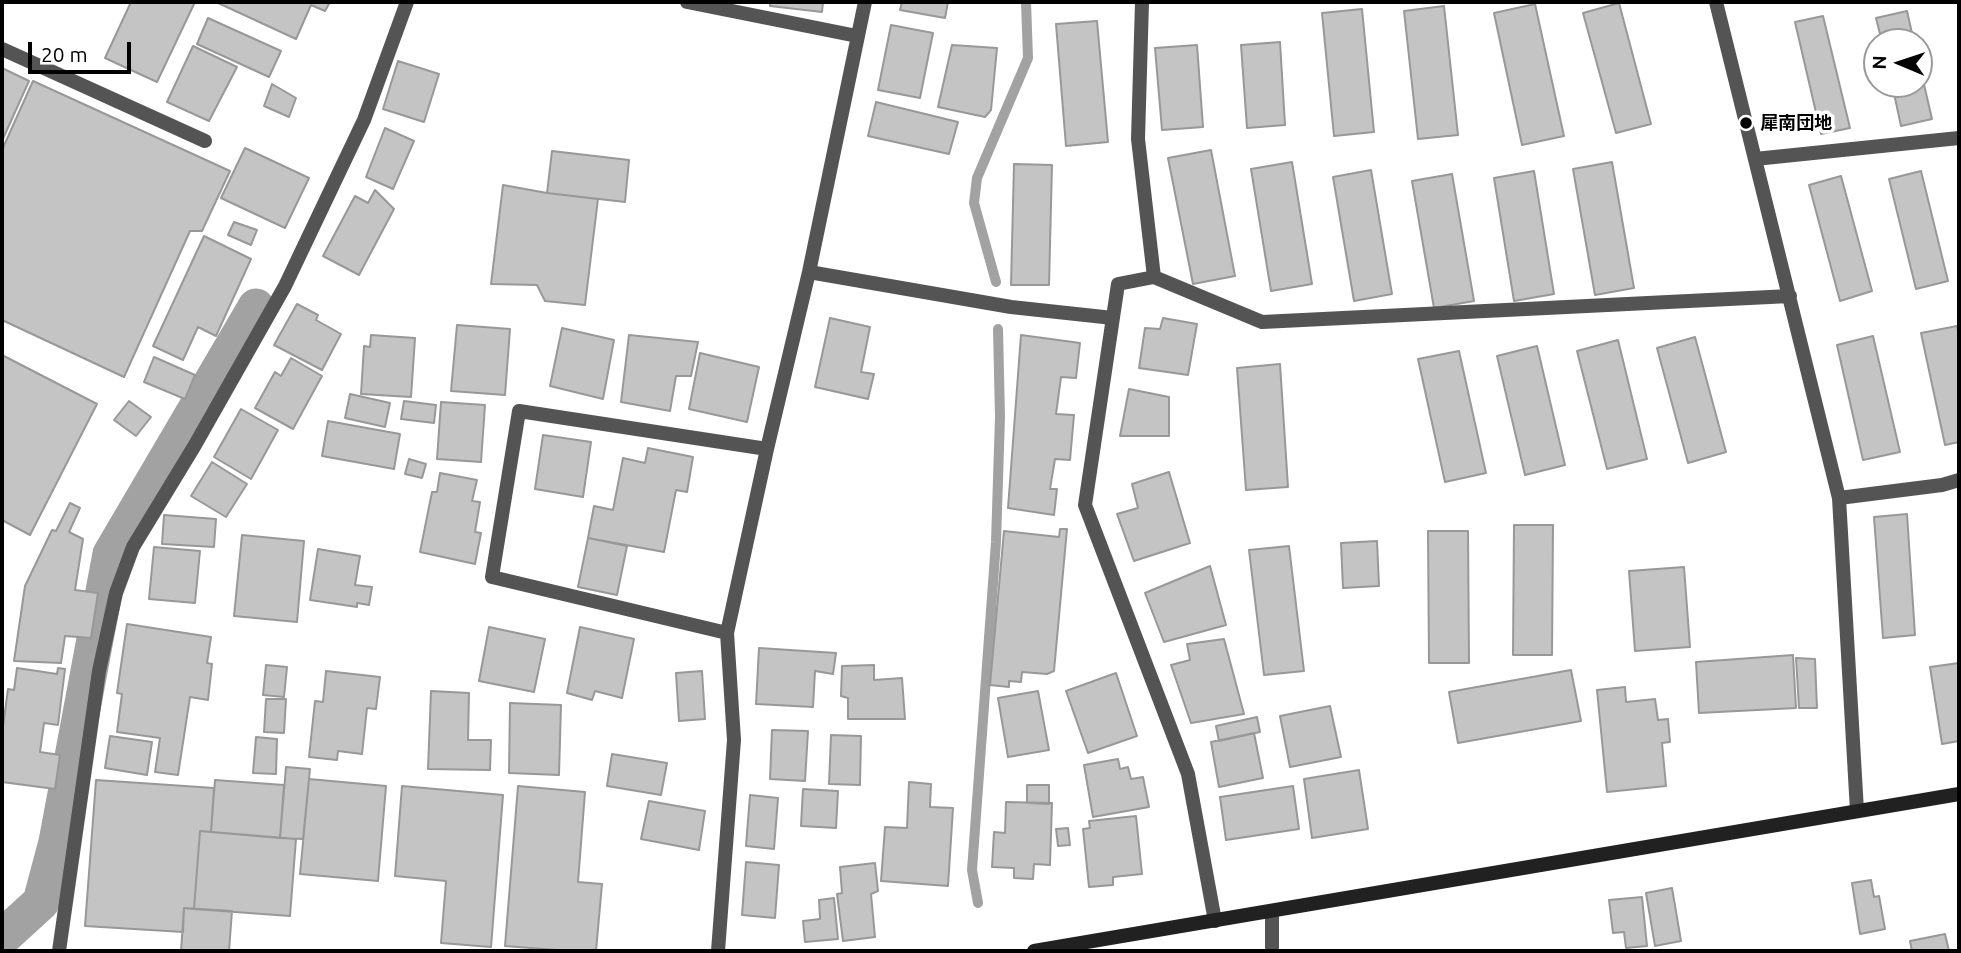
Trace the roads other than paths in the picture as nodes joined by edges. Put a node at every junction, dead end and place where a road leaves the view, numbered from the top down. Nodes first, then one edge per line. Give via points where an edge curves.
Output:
1 (407, 2) edge
2 (687, 2) edge
3 (865, 2) edge
4 (1142, 2) edge
5 (1716, 2) edge
6 (857, 36) junction
7 (2, 49) edge
8 (1959, 138) edge
9 (205, 141) dead end
10 (1755, 159) junction
11 (809, 272) junction
12 (1154, 277) junction
13 (1790, 296) junction
14 (1113, 318) junction
15 (767, 449) junction
16 (1959, 480) edge
17 (1839, 498) junction
18 (727, 633) junction
19 (1959, 794) edge
20 (1857, 811) junction
21 (1272, 911) junction
22 (1215, 920) junction
23 (59, 951) edge
24 (718, 951) edge
25 (1034, 951) edge
26 (1272, 951) edge

1 - 23 street via 364,120 285,286 133,547 116,593 99,671
2 - 6 street
3 - 6 street
4 - 12 street via 1138,139
5 - 10 street
6 - 11 street
7 - 9 street
8 - 10 street
10 - 13 street
11 - 14 street via 1012,307
11 - 15 street
12 - 13 street via 1262,322
12 - 14 street via 1118,284
13 - 17 street
14 - 22 street via 1085,505 1188,774
15 - 18 street
15 - 18 street via 519,411 492,577
16 - 17 street
17 - 20 street
18 - 24 street via 734,740
19 - 20 street
20 - 21 street
21 - 22 street
21 - 26 street
22 - 25 street

